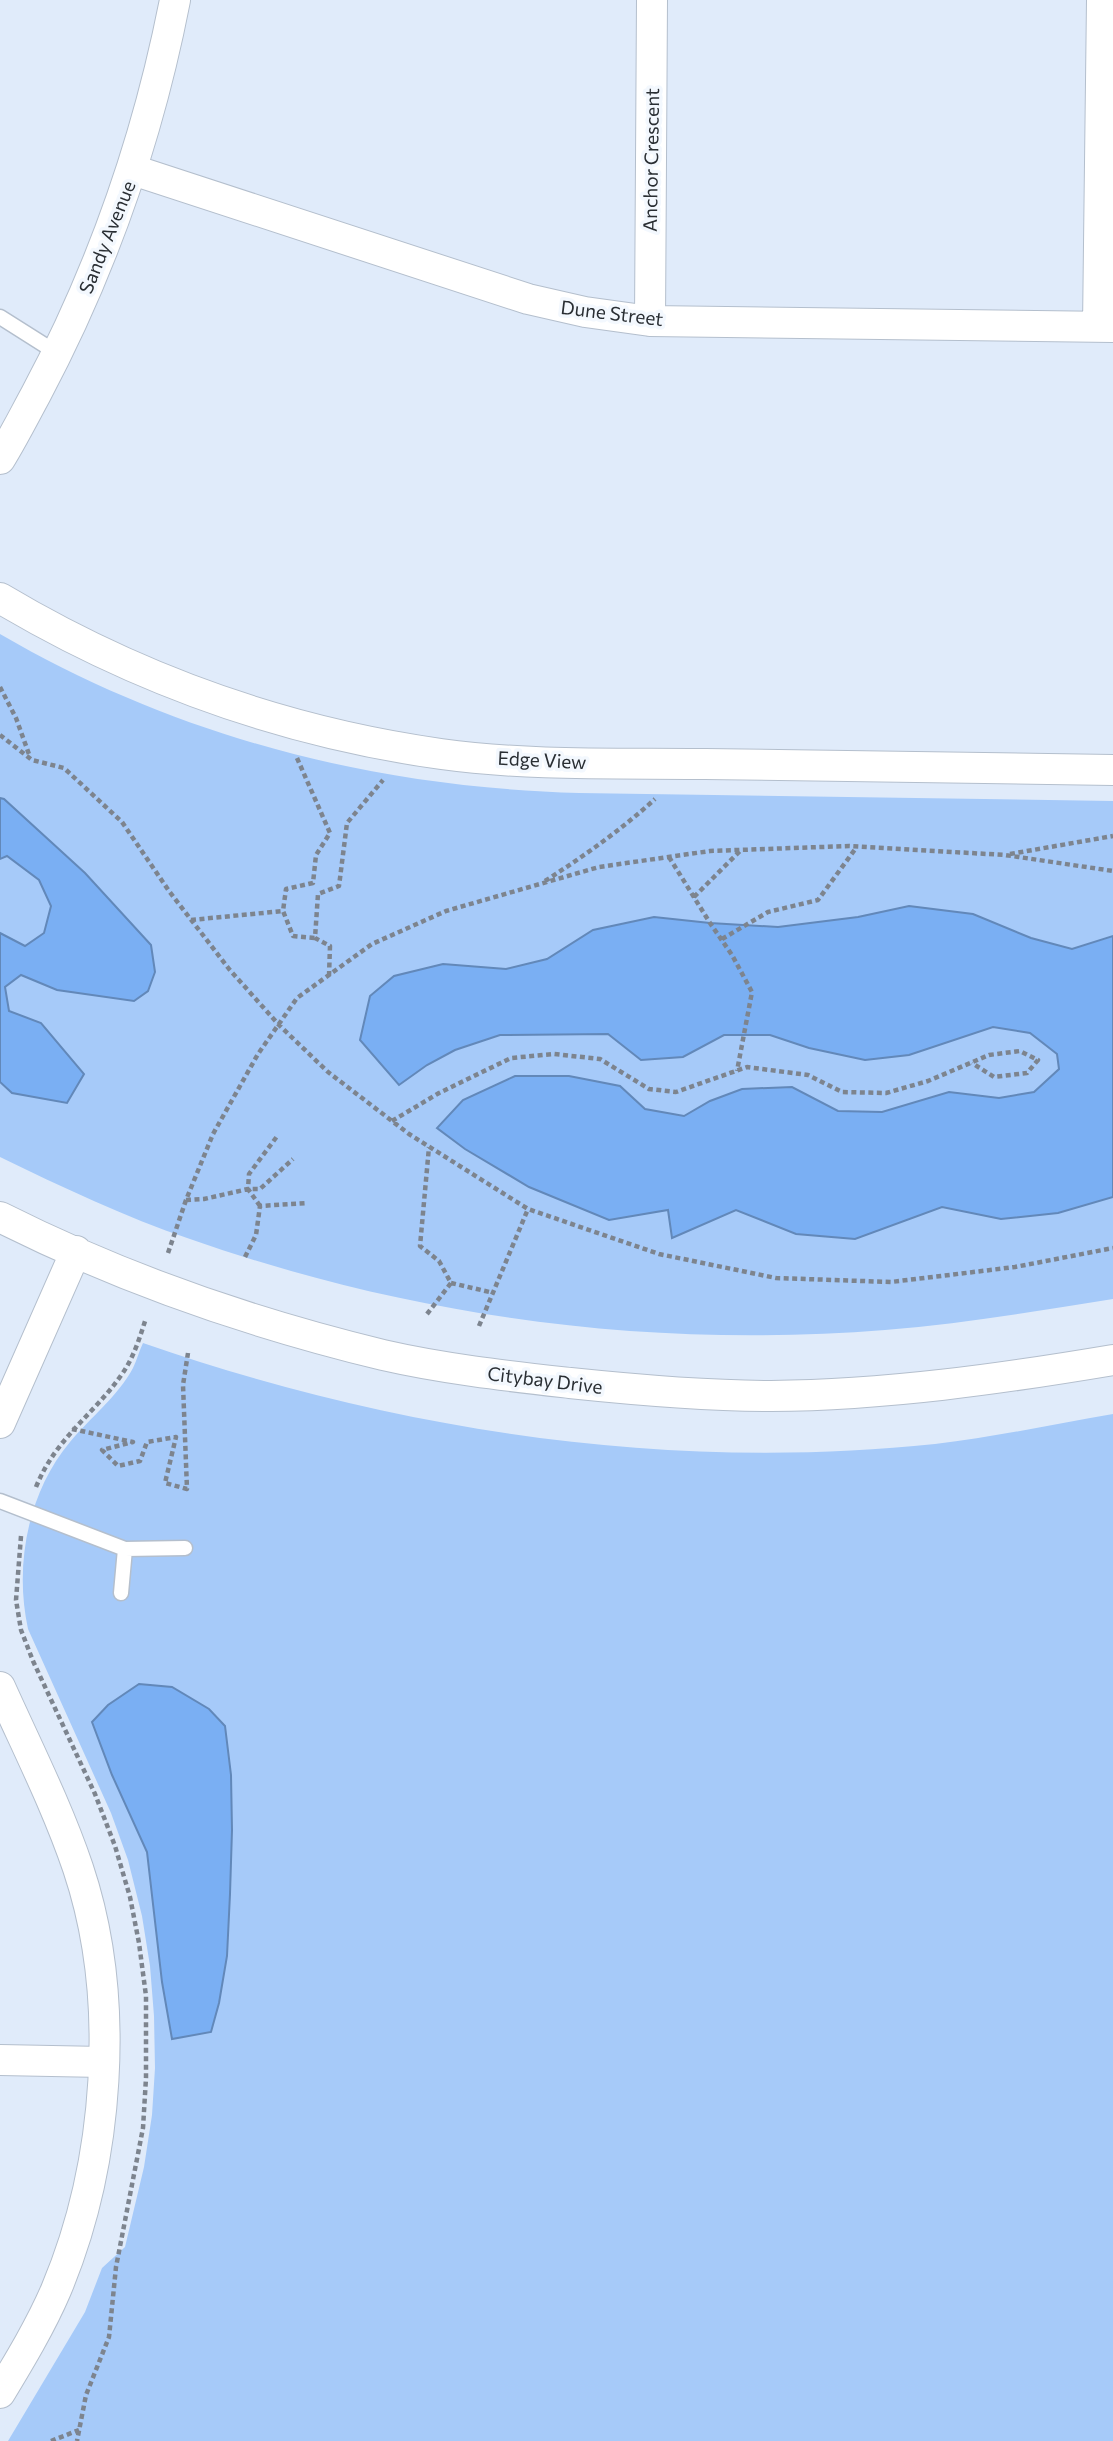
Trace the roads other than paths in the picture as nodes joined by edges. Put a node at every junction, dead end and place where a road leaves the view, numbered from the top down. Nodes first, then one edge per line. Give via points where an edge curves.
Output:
1 (175, 0) edge
2 (652, 0) edge
3 (1102, 0) edge
4 (133, 170) junction
5 (0, 317) edge
6 (650, 321) junction
7 (1106, 327) edge
8 (57, 353) junction
9 (0, 459) edge
10 (0, 598) edge
11 (1113, 770) edge
12 (0, 1217) edge
13 (76, 1251) junction
14 (1113, 1360) edge
15 (0, 1423) edge
16 (0, 1501) edge
17 (185, 1548) dead end
18 (125, 1549) junction
19 (121, 1593) dead end
20 (0, 1687) edge
21 (0, 2060) edge
22 (103, 2062) junction
23 (0, 2393) edge

1 - 4 street, Sandy Avenue via 162,70
2 - 6 street, Anchor Crescent
3 - 7 street
4 - 6 street, Dune Street via 528,299 584,313
4 - 8 street, Sandy Avenue
5 - 8 lane
6 - 7 street, Dune Street
8 - 9 street, Sandy Avenue
10 - 11 street, Edge View via 80,643 229,705 334,734 443,754 543,762
12 - 13 street, Citybay Drive
13 - 14 street, Citybay Drive via 220,1309 385,1355 489,1374 645,1391 771,1396 936,1387
13 - 15 street
16 - 18 lane
17 - 18 lane
18 - 19 lane
20 - 22 street via 78,1868 102,1994
21 - 22 street
22 - 23 street via 95,2161 74,2244 56,2291

